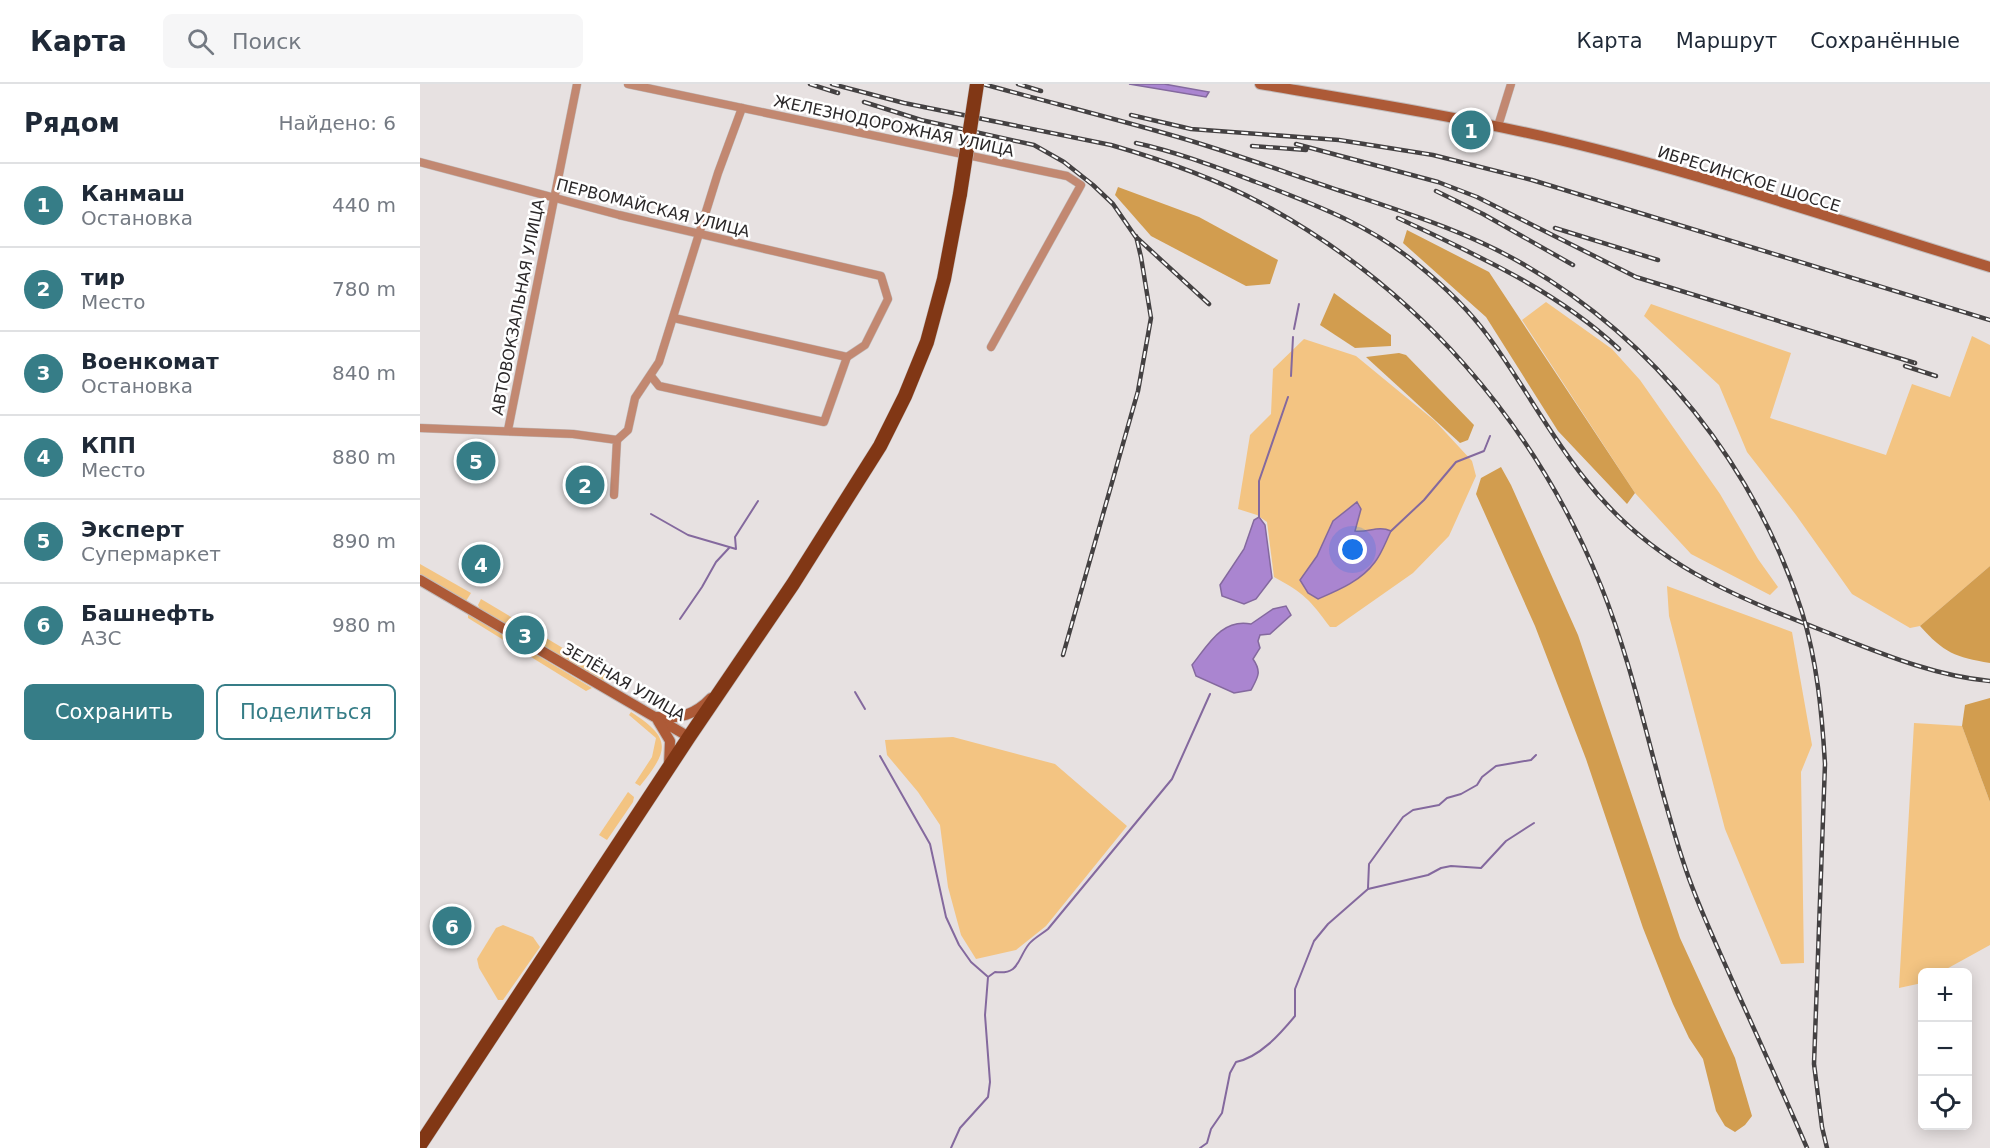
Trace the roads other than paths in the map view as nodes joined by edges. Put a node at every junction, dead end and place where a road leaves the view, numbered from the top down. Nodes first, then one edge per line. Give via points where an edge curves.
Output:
1 (576, 84) edge
2 (628, 84) edge
3 (977, 84) edge
4 (1260, 84) edge
5 (1510, 84) edge
6 (742, 108) junction
7 (1498, 126) junction
8 (420, 162) edge
9 (553, 198) junction
10 (699, 234) junction
11 (1990, 267) edge
12 (674, 318) junction
13 (991, 347) dead end
14 (847, 357) junction
15 (651, 376) junction
16 (420, 428) edge
17 (508, 430) junction
18 (617, 440) junction
19 (614, 495) dead end
20 (420, 580) edge
21 (730, 678) junction
22 (654, 717) junction
23 (689, 737) junction
24 (669, 768) junction
25 (420, 1145) edge

1 - 9 street, АВТОВОКЗАЛЬНАЯ УЛИЦА
2 - 6 street, ЖЕЛЕЗНОДОРОЖНАЯ УЛИЦА
3 - 21 highway, bridge via 944,279 927,342 905,396 847,500
4 - 7 main road, ИБРЕСИНСКОЕ ШОССЕ
5 - 7 street
6 - 10 street
6 - 13 street, ЖЕЛЕЗНОДОРОЖНАЯ УЛИЦА via 1067,176 1081,185
7 - 11 main road, ИБРЕСИНСКОЕ ШОССЕ via 1690,175
8 - 9 street, ПЕРВОМАЙСКАЯ УЛИЦА
9 - 10 street, ПЕРВОМАЙСКАЯ УЛИЦА
9 - 17 street, АВТОВОКЗАЛЬНАЯ УЛИЦА
10 - 12 street
10 - 14 street, ПЕРВОМАЙСКАЯ УЛИЦА via 881,276 888,299 865,345
12 - 14 street
12 - 15 street
14 - 15 street via 824,422 659,386
15 - 18 street via 635,398 627,430
16 - 17 street
17 - 18 street
18 - 19 street
20 - 22 main road, ЗЕЛЁНАЯ УЛИЦА
21 - 22 main road via 696,711 679,717
21 - 23 highway
22 - 23 main road, ЗЕЛЁНАЯ УЛИЦА
22 - 24 main road via 670,741
23 - 24 highway
24 - 25 highway

